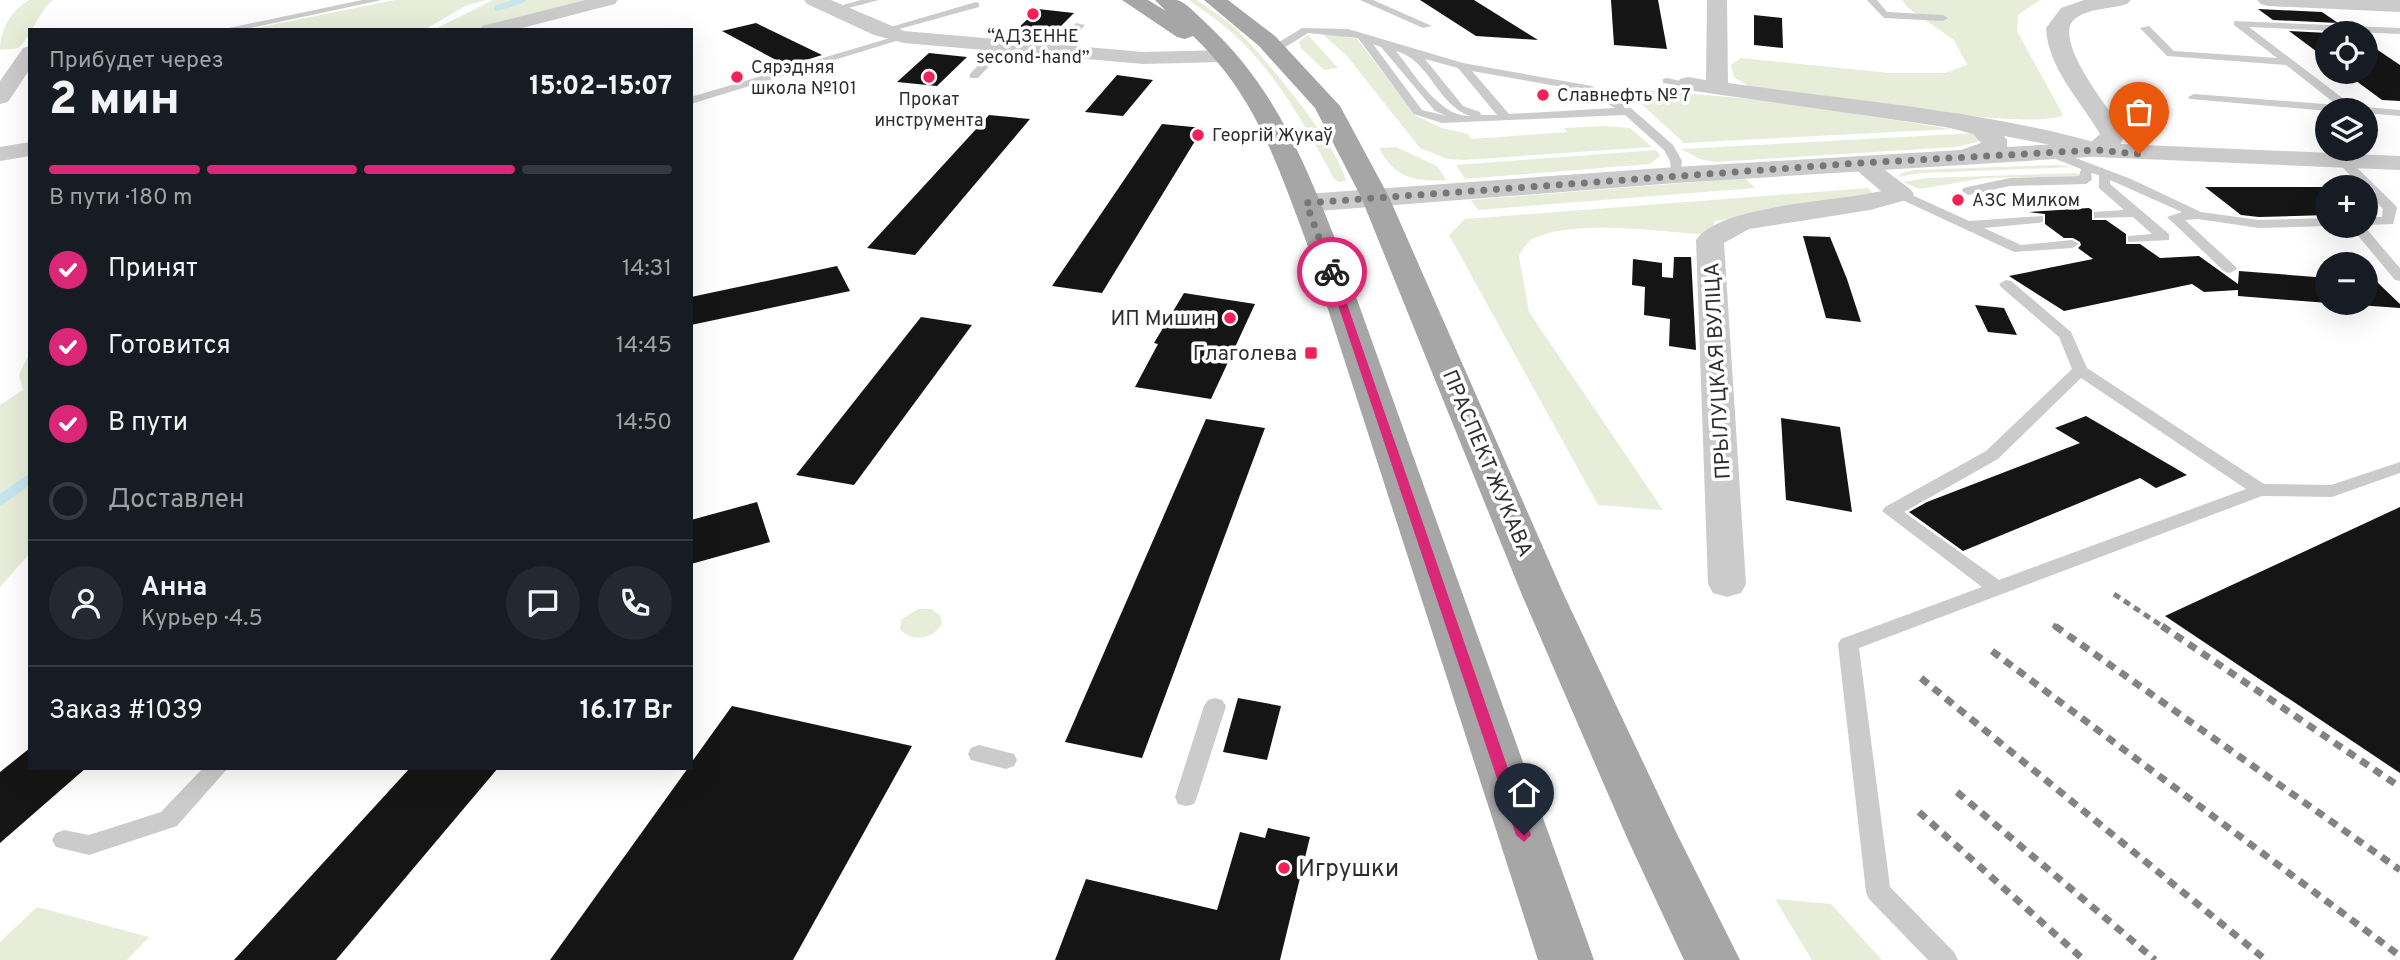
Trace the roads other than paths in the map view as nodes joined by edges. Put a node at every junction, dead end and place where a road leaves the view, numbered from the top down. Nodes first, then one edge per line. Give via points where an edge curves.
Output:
1 (377, 0) edge
2 (608, 0) edge
3 (814, 0) edge
4 (874, 0) edge
5 (1133, 0) edge
6 (1166, 0) edge
7 (1215, 0) edge
8 (1244, 0) edge
9 (1366, 0) edge
10 (1717, 0) edge
11 (1872, 0) edge
12 (2119, 0) edge
13 (2268, 0) edge
14 (976, 5) dead end
15 (2400, 6) edge
16 (837, 8) junction
17 (1943, 18) dead end
18 (1080, 25) dead end
19 (1427, 26) dead end
20 (234, 28) edge
21 (497, 28) edge
22 (2145, 29) dead end
23 (881, 32) junction
24 (2397, 32) edge
25 (1362, 36) junction
26 (904, 37) junction
27 (1271, 45) junction
28 (1385, 45) junction
29 (1003, 46) junction
30 (1056, 51) junction
31 (1222, 54) junction
32 (1415, 54) junction
33 (2289, 62) junction
34 (17, 63) edge
35 (1462, 66) junction
36 (974, 76) dead end
37 (1678, 82) dead end
38 (1717, 87) junction
39 (0, 97) edge
40 (2193, 97) dead end
41 (2336, 98) edge
42 (693, 100) edge
43 (2315, 106) edge
44 (1628, 111) junction
45 (2378, 111) edge
46 (2400, 113) edge
47 (1501, 118) junction
48 (1944, 119) junction
49 (1465, 120) junction
50 (28, 149) edge
51 (0, 154) edge
52 (1965, 157) junction
53 (2315, 160) edge
54 (2343, 161) edge
55 (2356, 161) edge
56 (1860, 163) junction
57 (2096, 164) junction
58 (2397, 164) edge
59 (1676, 175) junction
60 (2357, 175) edge
61 (1968, 191) dead end
62 (1907, 196) junction
63 (2378, 196) edge
64 (1375, 197) junction
65 (1946, 202) dead end
66 (1306, 203) junction
67 (2136, 213) junction
68 (2099, 215) dead end
69 (2198, 215) junction
70 (2038, 219) dead end
71 (2378, 220) edge
72 (2315, 222) edge
73 (1966, 226) junction
74 (2367, 238) edge
75 (2133, 239) dead end
76 (2072, 244) dead end
77 (2230, 269) dead end
78 (2400, 277) edge
79 (2006, 284) dead end
80 (2080, 370) junction
81 (2400, 467) edge
82 (2260, 490) junction
83 (1727, 584) dead end
84 (1997, 588) junction
85 (1215, 706) dead end
86 (979, 754) dead end
87 (1006, 760) dead end
88 (215, 770) edge
89 (1186, 797) dead end
90 (64, 840) dead end
91 (1566, 960) edge
92 (1713, 960) edge
93 (1945, 960) edge

1 - 20 lane
2 - 21 street
3 - 16 street
4 - 16 lane
5 - 31 main road
6 - 31 main road
7 - 27 main road, ПРАСПЕКТ ЖУКАВА
8 - 27 main road via 1270,30
9 - 19 lane
10 - 38 street
11 - 17 lane via 1884,15
12 - 57 street via 2063,17 2057,27 2058,50 2113,134
13 - 15 street
14 - 23 lane
16 - 23 street
18 - 30 lane
22 - 33 lane via 2171,54
23 - 26 street
24 - 33 lane via 2238,23
25 - 27 lane via 1306,30
25 - 28 lane
25 - 49 lane via 1418,112 1442,120
26 - 29 street
26 - 42 lane
27 - 64 main road, ПРАСПЕКТ ЖУКАВА via 1327,106
28 - 32 lane
28 - 49 lane via 1439,108
29 - 30 street
29 - 36 lane
30 - 31 street via 1143,58
31 - 66 main road via 1265,110
32 - 35 lane
32 - 47 lane via 1459,108
33 - 41 lane
34 - 39 street
35 - 44 lane via 1580,86
35 - 47 lane
37 - 38 street
38 - 48 street
40 - 43 lane
44 - 47 lane
44 - 59 lane via 1669,148 1676,161
45 - 46 lane
47 - 49 lane
48 - 52 street via 1982,129 1994,141 1987,152
48 - 57 street via 2054,138
50 - 51 street
52 - 56 street
52 - 57 street via 2052,153
53 - 57 street
54 - 60 lane
55 - 58 street
56 - 59 street
56 - 62 street
57 - 61 lane via 2085,173 2086,180 2010,182
57 - 67 lane via 2104,185
57 - 69 lane
59 - 64 street
62 - 65 lane
62 - 73 lane
62 - 83 street, ПРЫЛУЦКАЯ ВУЛІЦА via 1742,222 1710,240
63 - 71 lane via 2390,208 2388,220
64 - 66 street
64 - 92 main road, ПРАСПЕКТ ЖУКАВА via 1544,595
66 - 91 main road
67 - 68 lane
67 - 75 lane via 2164,237
69 - 72 lane via 2259,224
69 - 77 lane via 2174,218
70 - 73 lane
73 - 76 lane via 2019,249
74 - 78 lane
79 - 80 lane via 2066,335
80 - 82 lane
80 - 84 lane via 1992,455 1891,510
81 - 82 lane via 2332,491
82 - 84 lane
84 - 93 lane via 1848,644 1878,892
85 - 89 lane
86 - 87 lane
88 - 90 lane via 169,819 89,845

